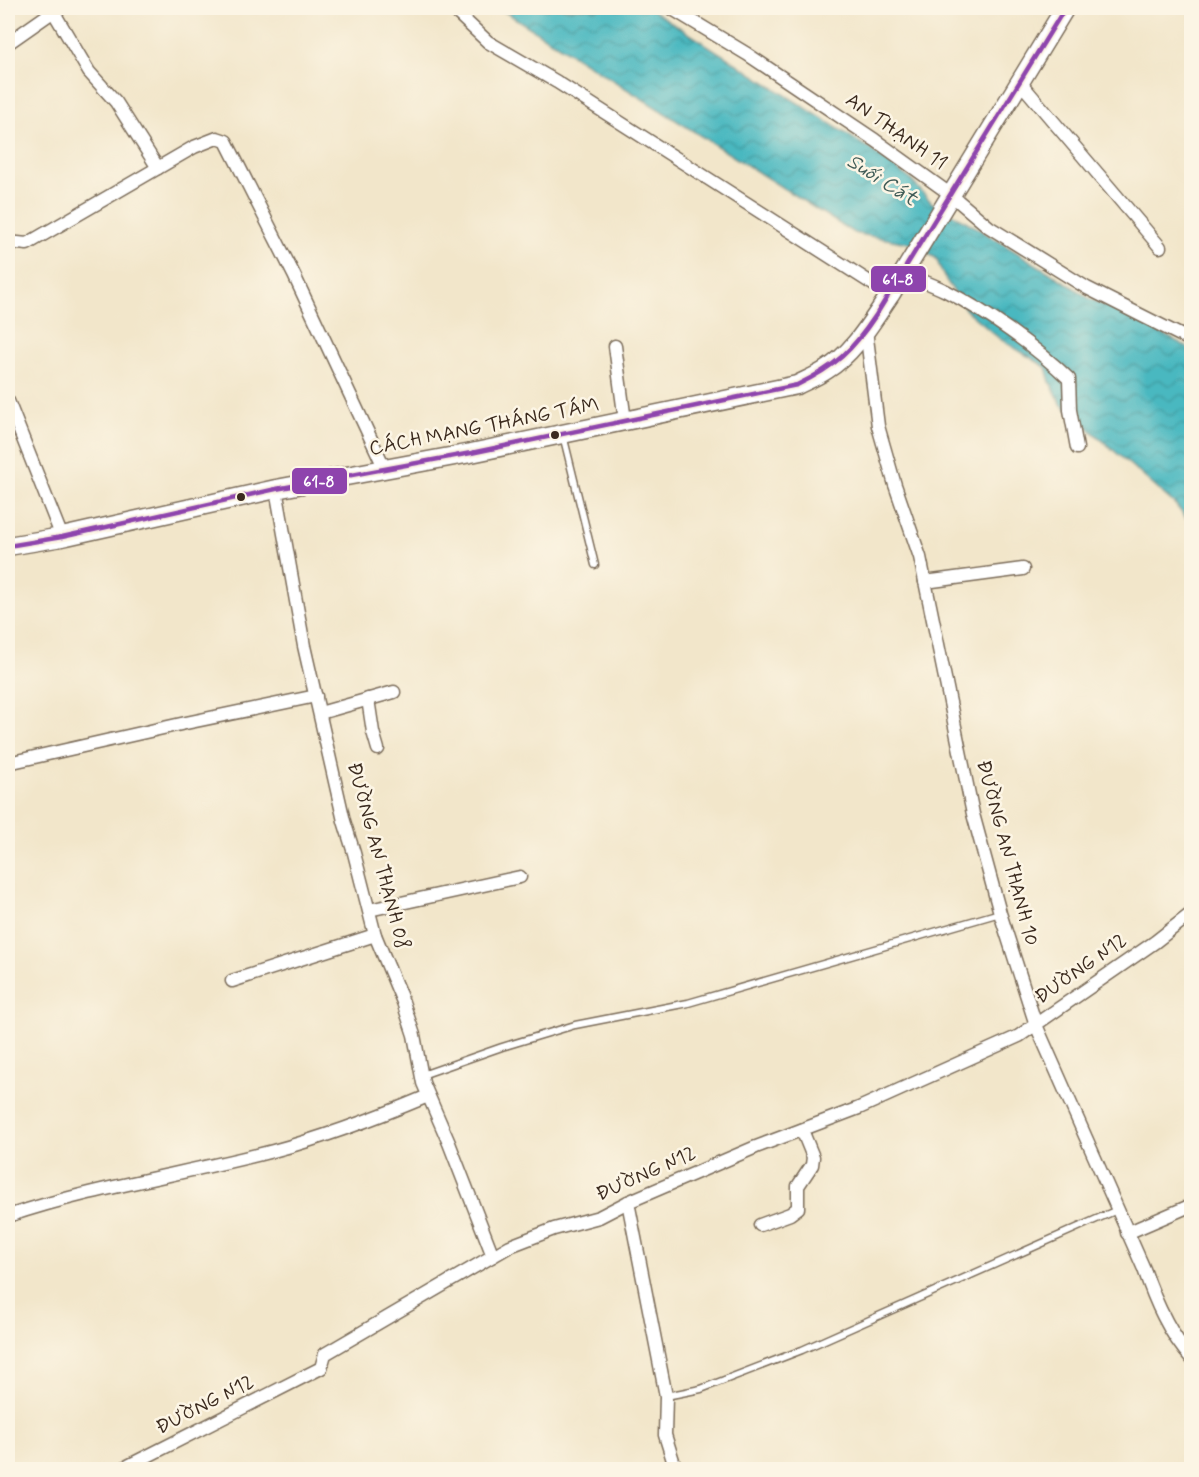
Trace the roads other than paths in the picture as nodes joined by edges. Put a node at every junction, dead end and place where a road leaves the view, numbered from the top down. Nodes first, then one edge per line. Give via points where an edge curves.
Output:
1 (452, 8) edge
2 (671, 8) edge
3 (1065, 8) edge
4 (56, 9) edge
5 (8, 43) edge
6 (1019, 81) junction
7 (158, 168) junction
8 (948, 197) junction
9 (8, 242) edge
10 (1160, 247) dead end
11 (908, 266) junction
12 (890, 296) junction
13 (866, 330) junction
14 (1191, 341) edge
15 (615, 346) dead end
16 (8, 401) edge
17 (625, 421) junction
18 (563, 434) junction
19 (1077, 448) dead end
20 (386, 470) junction
21 (276, 489) junction
22 (62, 537) junction
23 (8, 546) edge
24 (595, 566) dead end
25 (1023, 569) dead end
26 (925, 582) junction
27 (394, 692) dead end
28 (316, 696) junction
29 (368, 699) junction
30 (320, 713) junction
31 (378, 749) dead end
32 (8, 763) edge
33 (520, 877) dead end
34 (369, 910) junction
35 (1000, 913) junction
36 (1191, 913) edge
37 (375, 935) junction
38 (232, 981) dead end
39 (1036, 1025) junction
40 (421, 1075) junction
41 (428, 1096) junction
42 (802, 1130) junction
43 (628, 1202) junction
44 (1191, 1205) edge
45 (1117, 1210) junction
46 (8, 1216) edge
47 (760, 1225) dead end
48 (1127, 1233) junction
49 (493, 1256) junction
50 (1191, 1359) edge
51 (666, 1396) junction
52 (120, 1470) edge
53 (676, 1470) edge

1 - 12 street via 488,42 557,82
2 - 8 street, AN THẠNH 11 via 757,60 875,140
3 - 6 main road
4 - 5 street
4 - 7 street via 89,72 116,102
6 - 8 main road
6 - 10 street
7 - 9 street via 27,244
7 - 20 street via 194,147 218,138 226,141
8 - 11 main road, CÁCH MẠNG THÁNG TÁM
8 - 14 street, AN THẠNH 11 via 1087,288
11 - 12 main road, CÁCH MẠNG THÁNG TÁM
11 - 19 street via 1030,344 1069,379
12 - 13 main road, CÁCH MẠNG THÁNG TÁM
13 - 17 main road, CÁCH MẠNG THÁNG TÁM via 828,370 797,385
13 - 26 street, ĐƯỜNG AN THẠNH 10 via 878,426
15 - 17 street
16 - 22 street
17 - 18 main road, CÁCH MẠNG THÁNG TÁM
18 - 20 main road, CÁCH MẠNG THÁNG TÁM
18 - 24 lane
20 - 21 main road, CÁCH MẠNG THÁNG TÁM
21 - 22 main road, CÁCH MẠNG THÁNG TÁM
21 - 28 street, ĐƯỜNG AN THẠNH 08
22 - 23 main road, CÁCH MẠNG THÁNG TÁM
25 - 26 street
26 - 35 street, ĐƯỜNG AN THẠNH 10 via 973,814
27 - 29 street
28 - 30 street, ĐƯỜNG AN THẠNH 08
28 - 32 street
29 - 30 street
29 - 31 street
30 - 34 street, ĐƯỜNG AN THẠNH 08
33 - 34 street
34 - 37 street, ĐƯỜNG AN THẠNH 08
35 - 39 street, ĐƯỜNG AN THẠNH 10
35 - 40 lane via 688,1003 575,1025
36 - 39 street, ĐƯỜNG N12
37 - 38 street
37 - 40 street, ĐƯỜNG AN THẠNH 08 via 414,1035
39 - 42 street, ĐƯỜNG N12 via 859,1108
39 - 45 street, ĐƯỜNG AN THẠNH 10
40 - 41 street, ĐƯỜNG AN THẠNH 08
41 - 46 street via 372,1119 274,1150 86,1192
41 - 49 street, ĐƯỜNG AN THẠNH 08
42 - 43 street, ĐƯỜNG N12
42 - 47 street via 813,1157 798,1186 798,1208
43 - 49 street, ĐƯỜNG N12 via 599,1217 554,1229
43 - 51 street
44 - 48 street
45 - 48 street, ĐƯỜNG AN THẠNH 10
45 - 51 lane via 802,1350 701,1389
48 - 50 street, ĐƯỜNG AN THẠNH 10 via 1167,1322
49 - 52 street, ĐƯỜNG N12 via 325,1354 321,1368
51 - 53 street via 665,1435

